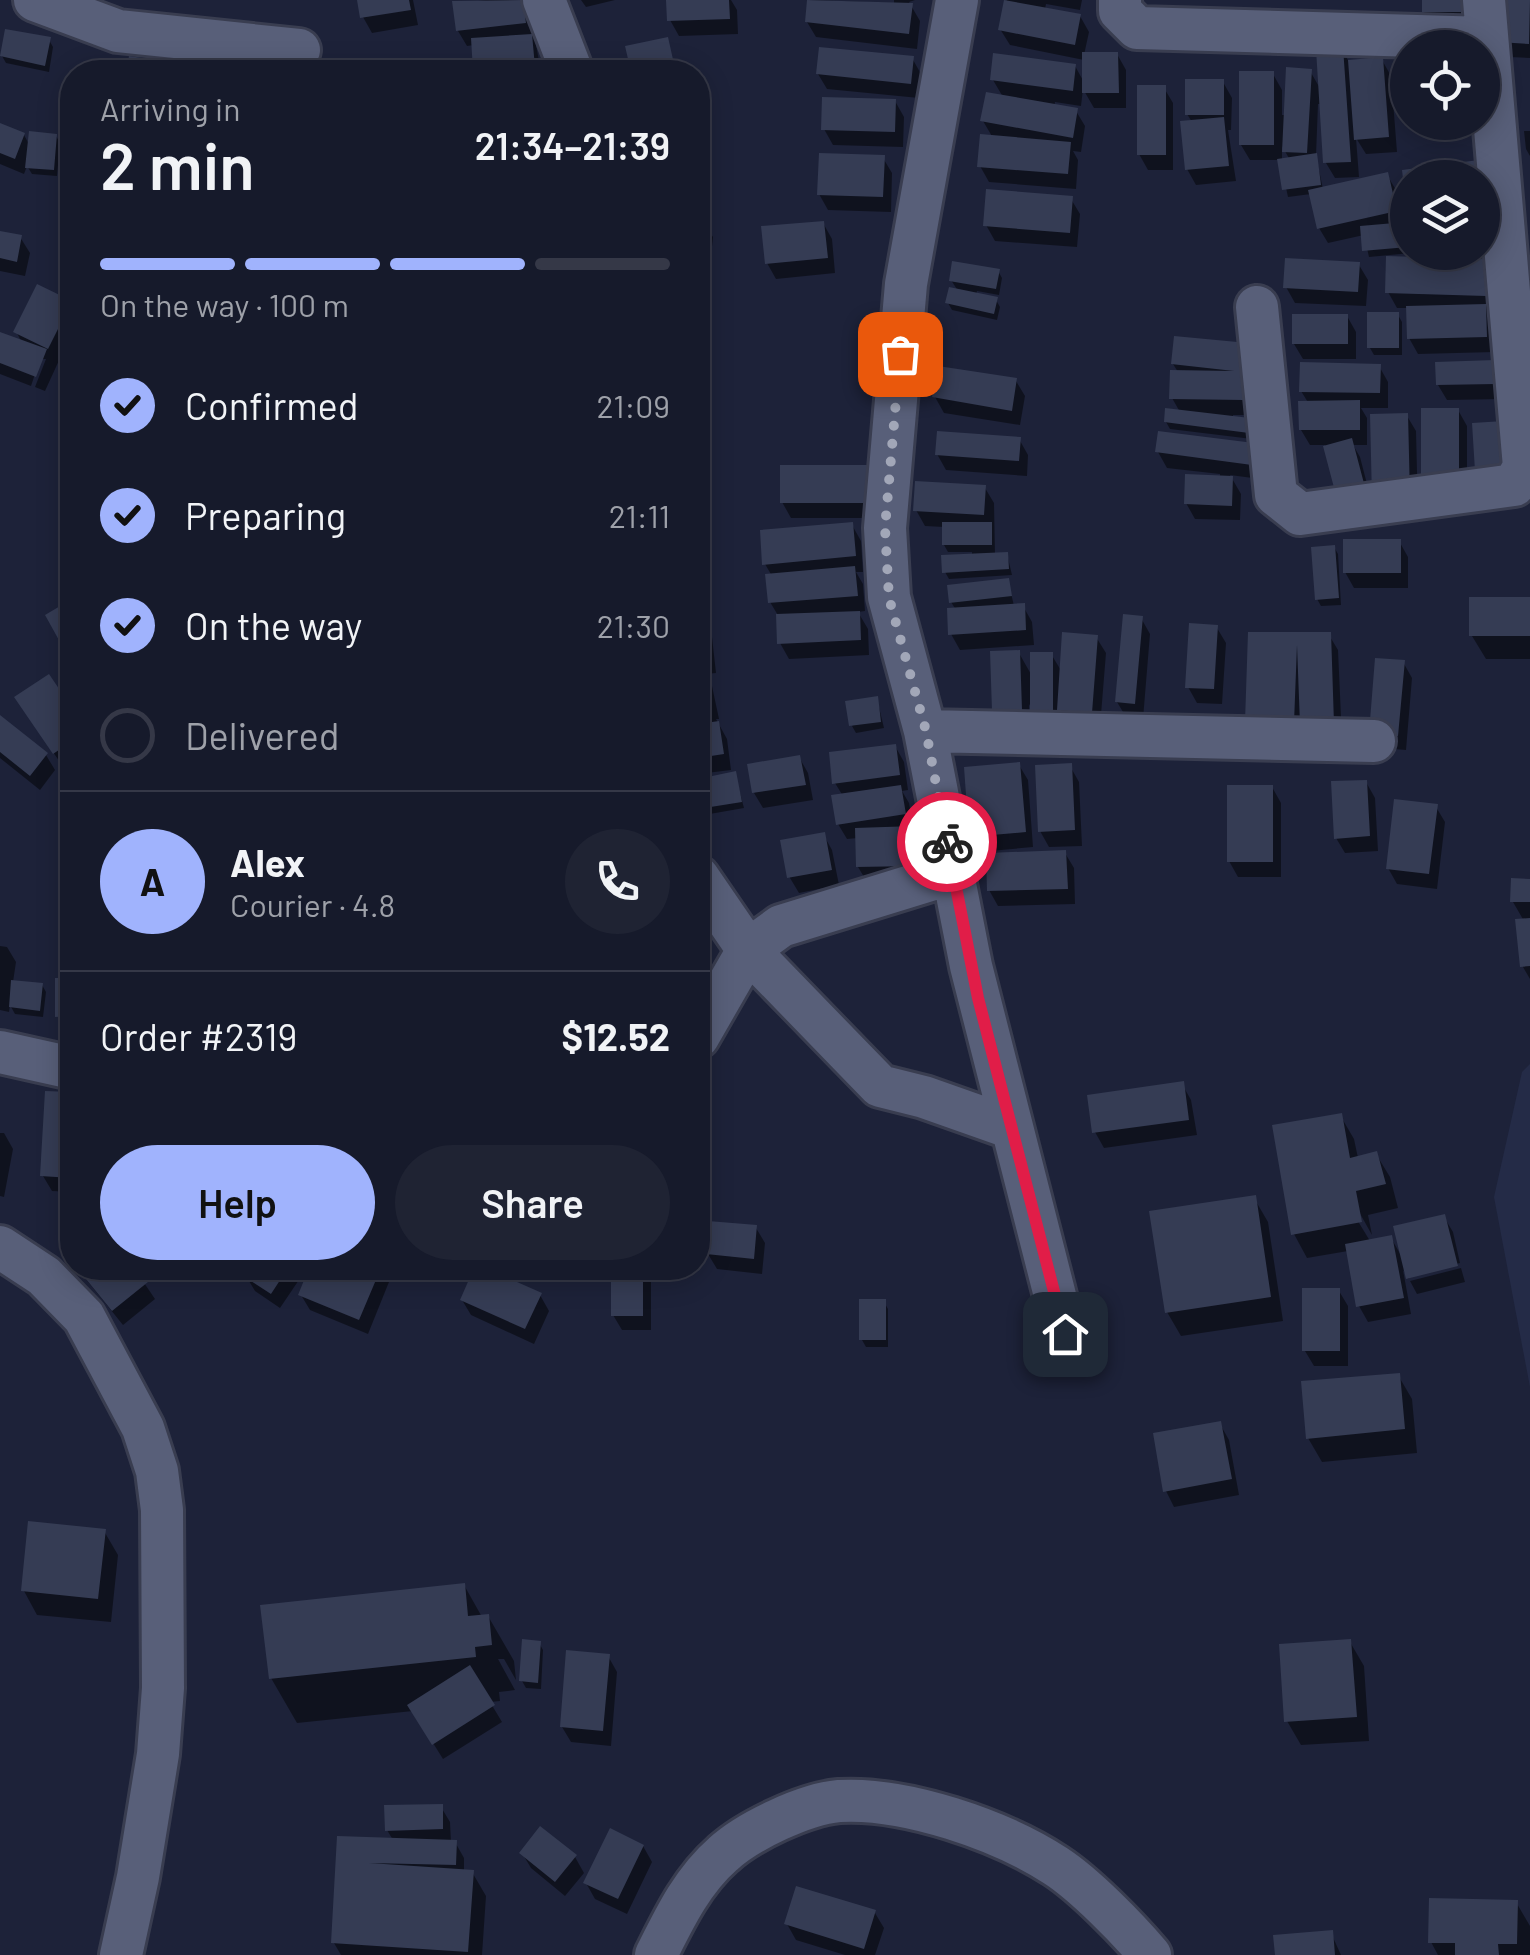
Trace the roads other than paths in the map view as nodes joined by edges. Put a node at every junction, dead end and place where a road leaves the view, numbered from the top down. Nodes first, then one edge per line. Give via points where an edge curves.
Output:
1 (35, 0) edge
2 (544, 0) edge
3 (957, 0) edge
4 (1120, 0) edge
5 (1486, 19) edge
6 (299, 50) dead end
7 (567, 60) edge
8 (1256, 307) dead end
9 (926, 731) junction
10 (1374, 741) dead end
11 (953, 873) junction
12 (710, 895) edge
13 (748, 950) junction
14 (710, 1016) edge
15 (0, 1052) edge
16 (60, 1065) edge
17 (1010, 1127) junction
18 (0, 1247) edge
19 (1065, 1334) dead end
20 (1145, 1952) edge
21 (121, 1955) edge
22 (656, 1955) edge

1 - 6 street via 118,32
2 - 7 street
3 - 9 street via 906,284 885,528 889,598
4 - 5 street via 1120,11 1138,28
5 - 8 street via 1524,467 1514,485 1300,514 1276,495
9 - 10 street
9 - 11 street
11 - 13 street via 781,926
11 - 17 street
12 - 13 street
13 - 14 street
13 - 17 street via 880,1086
15 - 16 street
17 - 19 street
18 - 21 street via 44,1276 84,1317 143,1428 157,1471 164,1688
20 - 22 street via 1057,1866 1004,1840 888,1803 836,1801 760,1828 722,1854 678,1911

